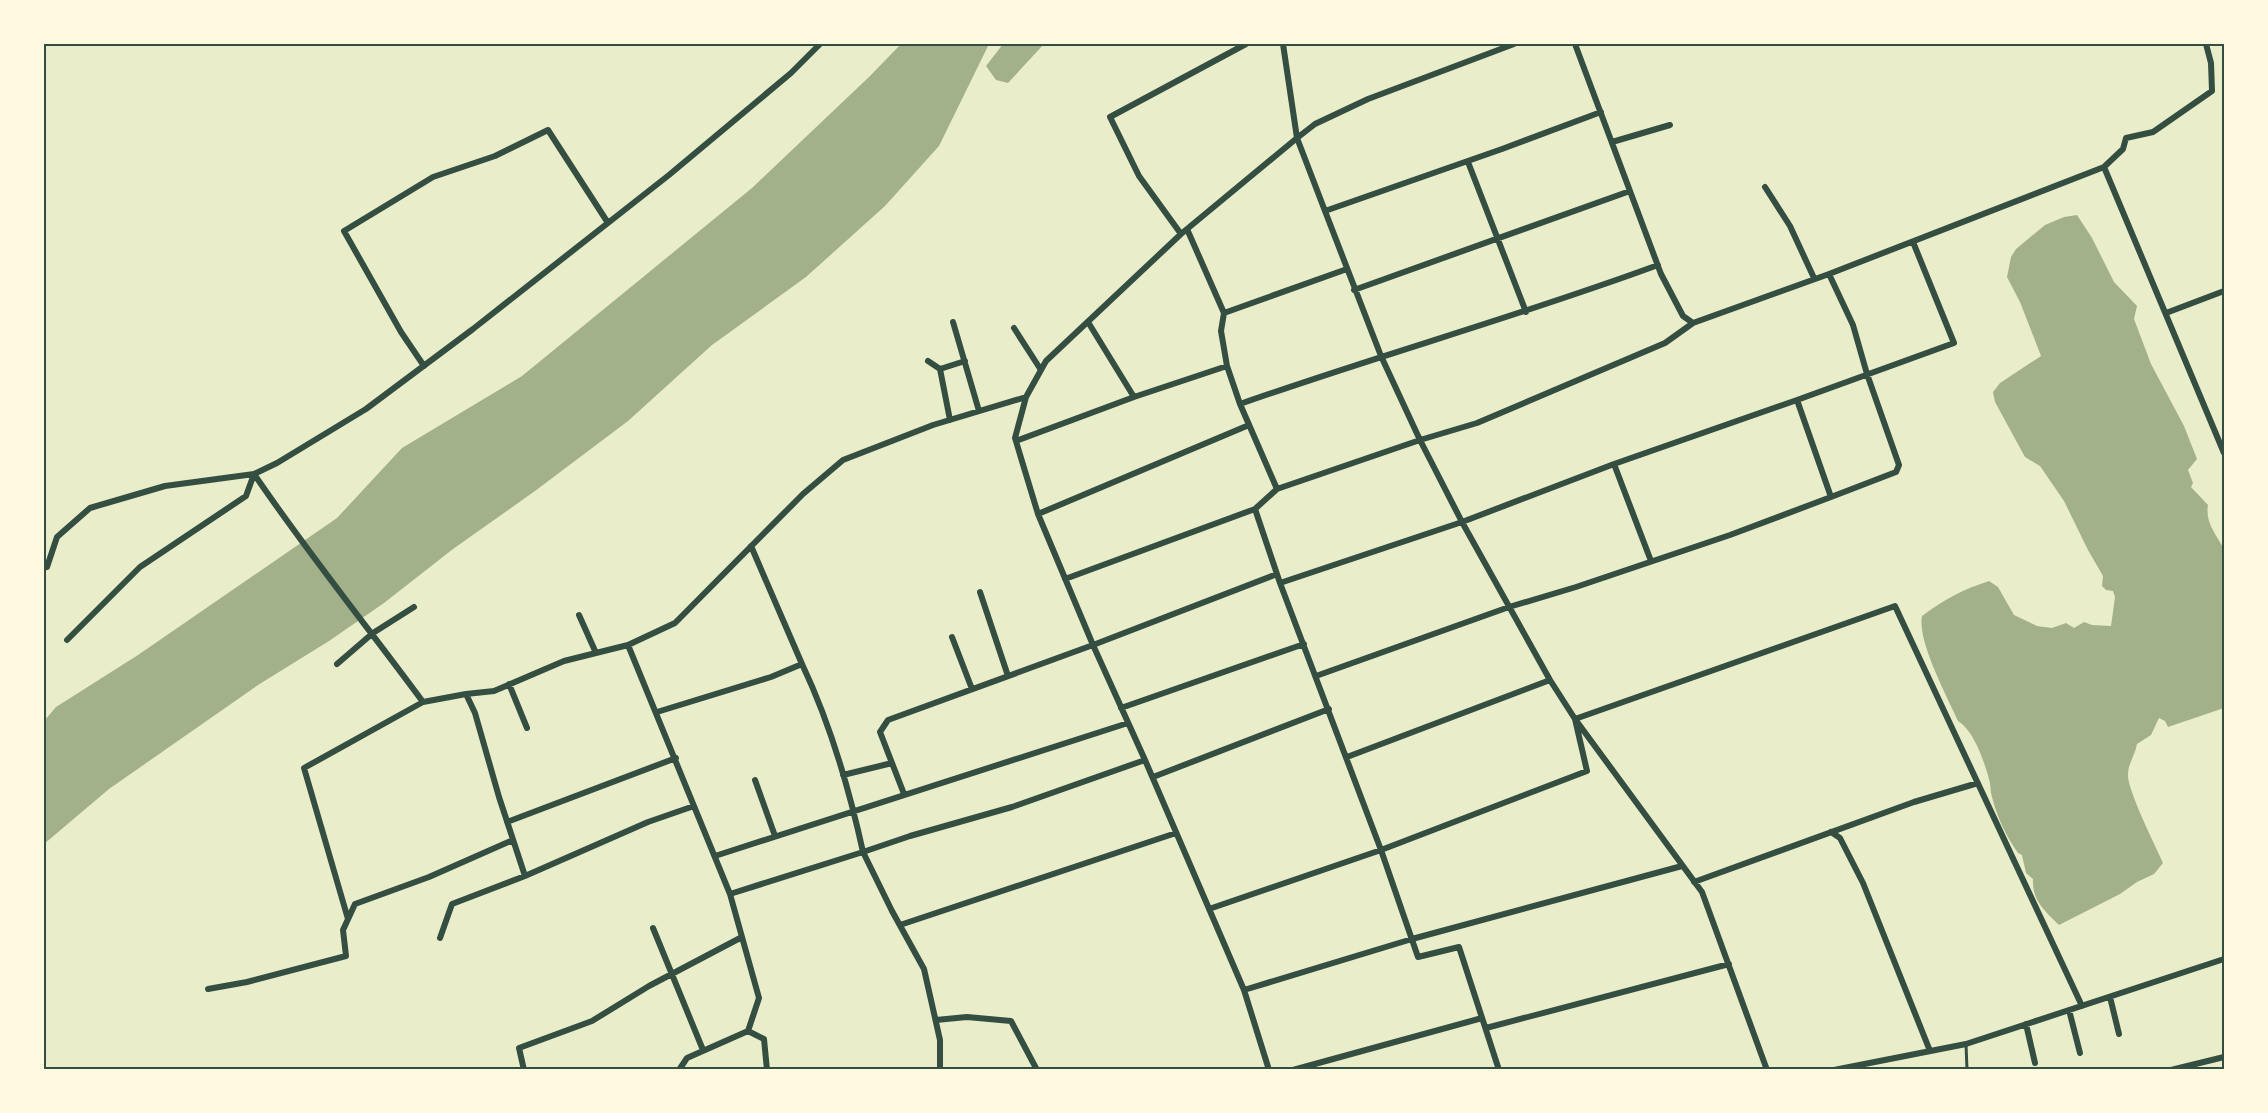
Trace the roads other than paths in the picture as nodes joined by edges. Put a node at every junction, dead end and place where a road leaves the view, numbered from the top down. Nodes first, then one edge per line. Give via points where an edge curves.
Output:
1 (820, 44) edge
2 (1246, 44) edge
3 (1284, 44) edge
4 (1514, 44) edge
5 (1575, 44) edge
6 (2206, 44) edge
7 (1601, 112) junction
8 (1670, 125) dead end
9 (1297, 138) junction
10 (1612, 142) junction
11 (1468, 162) junction
12 (2104, 167) junction
13 (1765, 187) dead end
14 (1630, 190) junction
15 (1325, 211) junction
16 (608, 223) junction
17 (1187, 230) junction
18 (1181, 234) junction
19 (1497, 238) junction
20 (1913, 242) junction
21 (1658, 265) junction
22 (1347, 269) junction
23 (1829, 274) junction
24 (1814, 278) junction
25 (1354, 290) junction
26 (2224, 291) edge
27 (1526, 312) junction
28 (1224, 313) junction
29 (2166, 314) junction
30 (953, 322) dead end
31 (1088, 322) junction
32 (1694, 323) junction
33 (1014, 328) dead end
34 (1381, 356) junction
35 (965, 360) junction
36 (928, 361) dead end
37 (424, 366) junction
38 (1227, 366) junction
39 (940, 369) junction
40 (1041, 370) junction
41 (1867, 374) junction
42 (1026, 397) junction
43 (1134, 398) junction
44 (1797, 400) junction
45 (1240, 404) junction
46 (979, 411) junction
47 (950, 420) junction
48 (1249, 425) junction
49 (1420, 440) junction
50 (1016, 441) junction
51 (2224, 453) edge
52 (1614, 464) junction
53 (254, 474) junction
54 (1277, 489) junction
55 (1831, 497) junction
56 (1255, 509) junction
57 (1038, 514) junction
58 (1462, 522) junction
59 (752, 546) junction
60 (1651, 561) junction
61 (44, 568) edge
62 (1277, 574) junction
63 (1065, 579) junction
64 (1280, 583) junction
65 (980, 592) dead end
66 (1509, 607) junction
67 (414, 608) dead end
68 (579, 615) dead end
69 (373, 633) junction
70 (952, 637) dead end
71 (67, 640) dead end
72 (1304, 644) junction
73 (628, 645) junction
74 (1092, 645) junction
75 (596, 653) junction
76 (337, 664) dead end
77 (802, 664) junction
78 (1008, 676) junction
79 (1316, 676) junction
80 (1550, 680) junction
81 (509, 684) junction
82 (972, 689) junction
83 (466, 694) junction
84 (423, 702) junction
85 (1121, 708) junction
86 (1329, 709) junction
87 (657, 712) junction
88 (1575, 719) junction
89 (1128, 723) junction
90 (527, 728) dead end
91 (1347, 757) junction
92 (676, 758) junction
93 (1146, 760) junction
94 (892, 763) junction
95 (843, 775) junction
96 (1153, 777) junction
97 (755, 780) dead end
98 (1978, 783) junction
99 (904, 794) junction
100 (694, 806) junction
101 (854, 810) junction
102 (507, 822) junction
103 (1831, 832) junction
104 (1176, 833) junction
105 (775, 836) junction
106 (513, 840) junction
107 (1382, 850) junction
108 (864, 852) junction
109 (715, 856) junction
110 (1682, 866) junction
111 (525, 876) junction
112 (1694, 882) junction
113 (730, 894) junction
114 (1209, 909) junction
115 (348, 919) junction
116 (900, 925) junction
117 (653, 928) dead end
118 (742, 937) junction
119 (440, 938) dead end
120 (1412, 939) junction
121 (2224, 958) edge
122 (1729, 964) junction
123 (671, 974) junction
124 (208, 989) dead end
125 (1244, 990) junction
126 (2110, 997) junction
127 (2082, 1006) junction
128 (2069, 1010) junction
129 (1482, 1018) junction
130 (936, 1020) junction
131 (2026, 1024) junction
132 (1486, 1028) junction
133 (748, 1031) junction
134 (2119, 1034) dead end
135 (1966, 1044) junction
136 (703, 1050) junction
137 (1930, 1051) junction
138 (2080, 1053) dead end
139 (2224, 1057) edge
140 (2035, 1063) dead end
141 (1854, 1068) edge
142 (524, 1070) edge
143 (679, 1070) edge
144 (767, 1070) edge
145 (940, 1070) edge
146 (1037, 1070) edge
147 (1269, 1070) edge
148 (1293, 1070) edge
149 (1499, 1070) edge
150 (1767, 1070) edge
151 (1834, 1070) edge
152 (1967, 1070) edge
153 (2171, 1070) edge

1 - 16 street via 791,73
2 - 18 street via 1110,117 1139,176
3 - 9 street
4 - 9 street via 1368,99 1315,124
5 - 7 street
6 - 12 street via 2212,91 2153,132 2126,138 2123,149
7 - 10 street
7 - 11 street
8 - 10 street
9 - 15 street
9 - 17 street
10 - 14 street
11 - 15 street
11 - 19 street
12 - 20 street
12 - 29 street
13 - 24 street via 1790,226
14 - 19 street
14 - 21 street
15 - 22 street
16 - 37 street
16 - 37 street via 548,130 495,156 434,177 344,231
17 - 18 street
17 - 28 street
18 - 31 street
19 - 25 street
19 - 27 street
20 - 23 street
20 - 41 street via 1954,343
21 - 27 street
21 - 32 street via 1683,316
22 - 25 street
22 - 28 street
23 - 24 street
23 - 41 street via 1853,325
24 - 32 street
25 - 34 street
26 - 29 street
27 - 34 street
28 - 38 street via 1221,331
29 - 51 street
30 - 35 street
31 - 40 street
31 - 43 street
32 - 49 street via 1665,343 1477,423
33 - 40 street
34 - 45 street
34 - 49 street
35 - 39 street
35 - 46 street
36 - 39 street
37 - 53 street via 366,409
38 - 43 street
38 - 45 street
39 - 47 street
40 - 42 street
41 - 44 street
41 - 55 street via 1899,465 1896,472
42 - 46 street
42 - 50 street
43 - 50 street
44 - 52 street
44 - 55 street
45 - 48 street
46 - 47 street
47 - 59 street via 843,460
48 - 54 street
48 - 57 street
49 - 54 street
49 - 58 street
50 - 57 street
52 - 58 street
52 - 60 street
53 - 61 street via 165,486 90,508 57,537
53 - 69 street
53 - 71 street via 246,496 140,567
54 - 56 street
55 - 60 street
56 - 62 street
56 - 63 street
57 - 63 street
58 - 64 street
58 - 66 street
59 - 73 street via 675,623
59 - 77 street
60 - 66 street
62 - 64 street
62 - 74 street
63 - 74 street
64 - 72 street
65 - 78 street
66 - 79 street
66 - 80 street
67 - 69 street
68 - 75 street
69 - 76 street
69 - 84 street
70 - 82 street
72 - 79 street
72 - 85 street
73 - 75 street
73 - 87 street
74 - 78 street
74 - 85 street
75 - 81 street via 564,661
77 - 87 street
77 - 95 street
78 - 82 street
79 - 86 street
80 - 88 street
80 - 91 street
81 - 83 street via 494,691
81 - 90 street
82 - 94 street via 888,720 880,732
83 - 84 street
83 - 102 street
84 - 115 street via 304,768
85 - 89 street
86 - 91 street
86 - 96 street
87 - 92 street
88 - 98 street via 1895,606
88 - 107 street via 1587,771
88 - 110 street
89 - 93 street
89 - 99 street
91 - 107 street
92 - 100 street
92 - 102 street
93 - 96 street
93 - 108 street via 1012,807
94 - 95 street
94 - 99 street
95 - 101 street
96 - 104 street
97 - 105 street
98 - 103 street
98 - 127 street
99 - 101 street
100 - 109 street
100 - 111 street
101 - 105 street
101 - 108 street
102 - 106 street
103 - 112 street
103 - 137 street via 1840,838 1863,883
104 - 114 street
104 - 116 street
105 - 109 street
106 - 111 street
106 - 115 street via 355,904
107 - 114 street
107 - 120 street
108 - 113 street
108 - 116 street
109 - 113 street
110 - 112 street
110 - 120 street
111 - 119 street via 452,904
112 - 122 street via 1702,892
113 - 118 street
114 - 125 street
115 - 124 street via 343,930 346,956
116 - 130 street via 924,969
117 - 123 street
118 - 123 street
118 - 133 street via 759,998
120 - 125 street
120 - 129 street via 1418,957 1459,947
121 - 126 street
122 - 132 street
122 - 150 street
123 - 136 street
123 - 142 street via 592,1021 519,1048
125 - 147 street
126 - 127 street
126 - 134 street
127 - 128 street
128 - 131 street
128 - 138 street
129 - 132 street
129 - 148 street
130 - 145 street
130 - 146 street via 967,1017 1011,1021
131 - 135 street
131 - 140 street
132 - 149 street
133 - 136 street
133 - 144 street via 764,1039
135 - 137 street
135 - 152 lane
136 - 143 street via 687,1058
137 - 141 street
139 - 153 street
141 - 151 street

